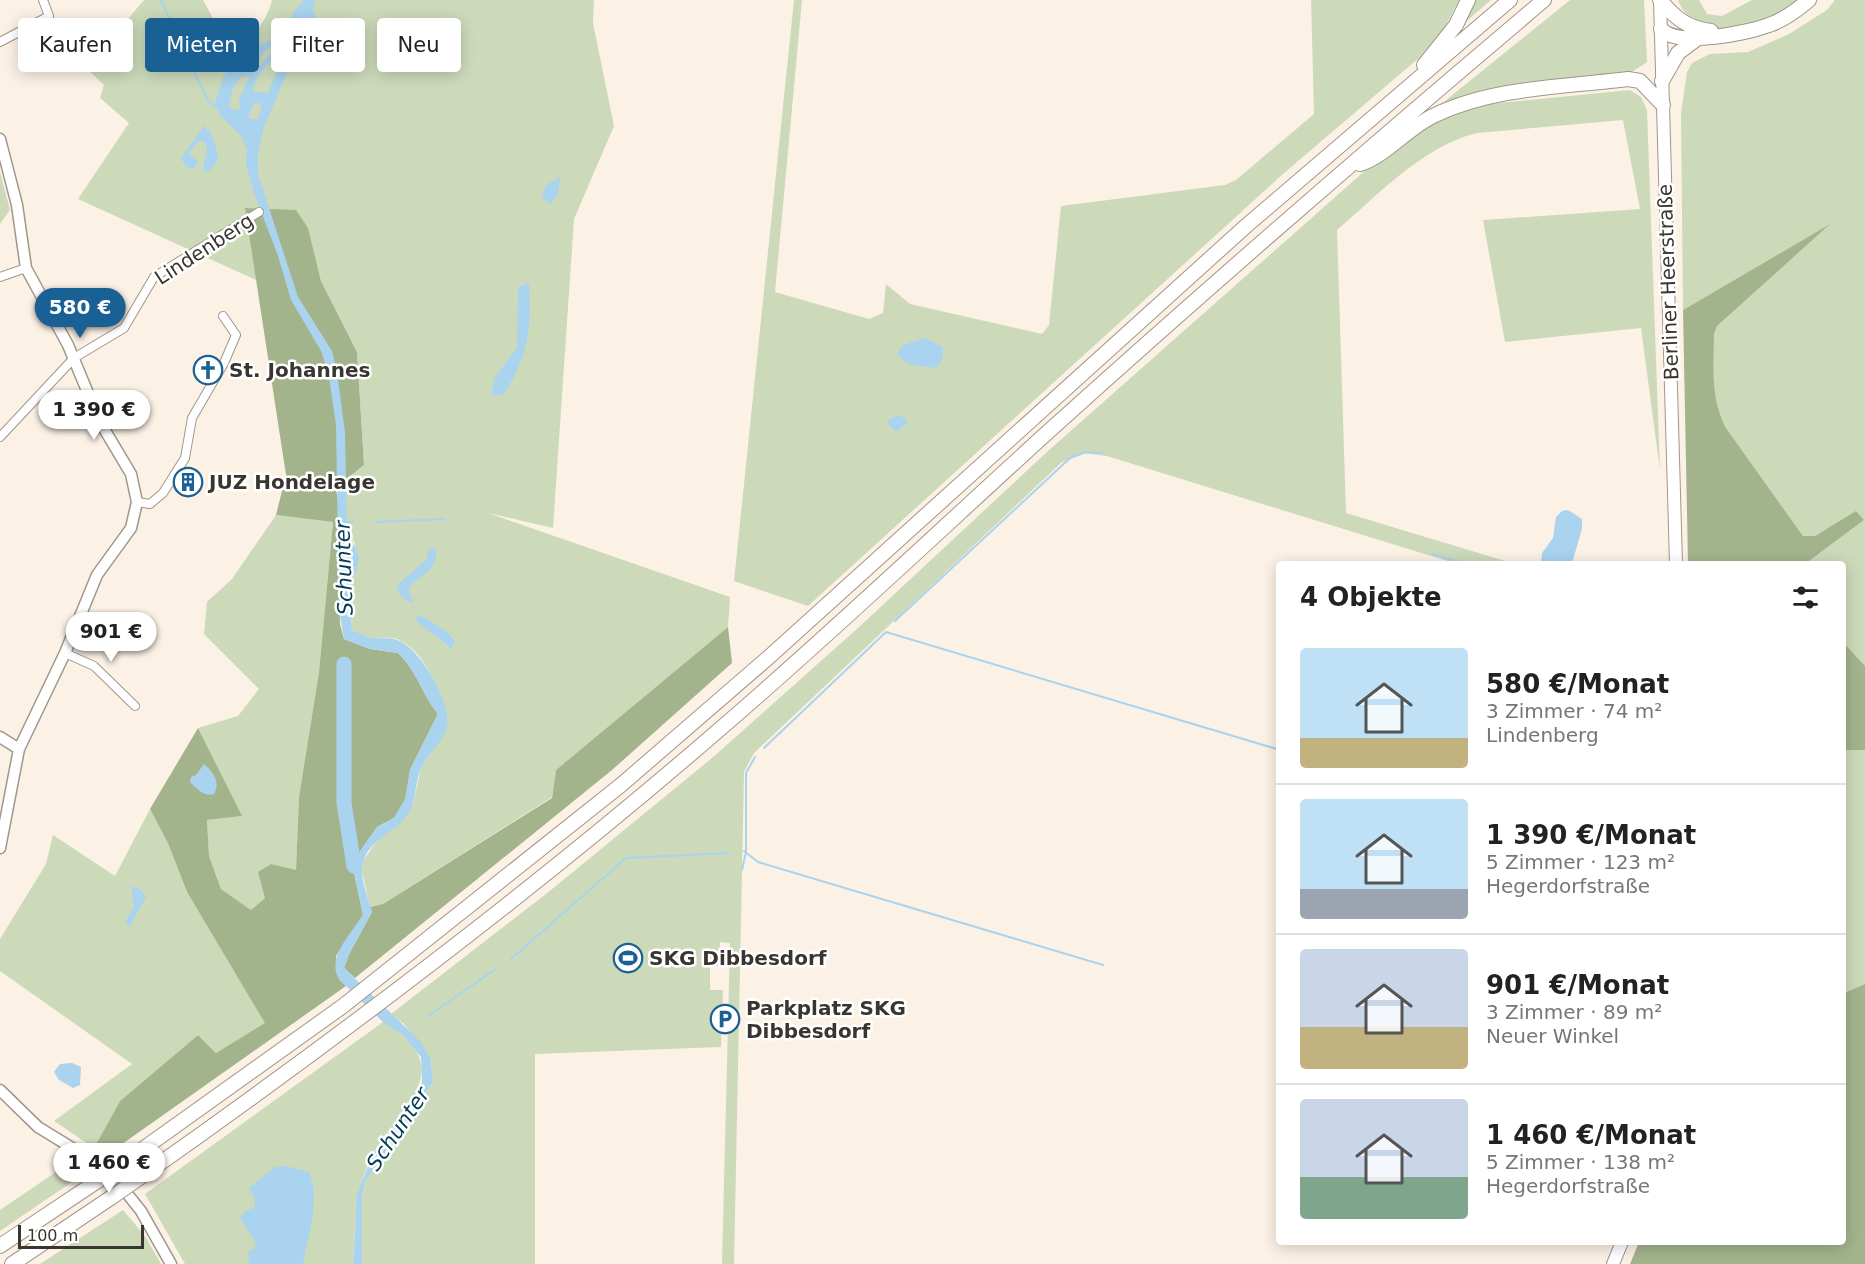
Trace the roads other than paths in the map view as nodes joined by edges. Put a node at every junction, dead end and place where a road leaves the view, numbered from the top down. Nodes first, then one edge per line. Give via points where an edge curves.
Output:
1 (43, 0) edge
2 (1467, 0) edge
3 (1510, 0) edge
4 (1544, 0) edge
5 (1660, 0) edge
6 (1809, 0) edge
7 (1661, 29) junction
8 (1725, 33) junction
9 (1698, 38) junction
10 (0, 42) edge
11 (1662, 81) junction
12 (1412, 83) junction
13 (1663, 105) junction
14 (0, 139) edge
15 (1346, 168) junction
16 (259, 212) dead end
17 (26, 268) junction
18 (0, 277) edge
19 (224, 316) dead end
20 (75, 358) junction
21 (0, 437) edge
22 (137, 502) junction
23 (1676, 561) edge
24 (65, 653) junction
25 (135, 706) dead end
26 (0, 737) edge
27 (19, 749) junction
28 (0, 848) edge
29 (0, 1090) edge
30 (1621, 1245) edge
31 (0, 1246) edge
32 (12, 1264) edge
33 (171, 1264) edge
34 (1613, 1264) edge

1 - 10 street via 48,16
2 - 12 highway via 1456,25
3 - 12 highway
4 - 15 highway
5 - 7 main road, Berliner Heerstraße
5 - 8 highway via 1673,16 1691,28
6 - 8 highway via 1771,24
7 - 9 highway via 1675,38
7 - 11 main road, Berliner Heerstraße
8 - 9 highway
9 - 11 highway via 1678,53
11 - 13 main road, Berliner Heerstraße
12 - 31 highway, bridge via 1237,233 727,695 540,851 262,1065
13 - 15 highway via 1640,81 1628,79 1478,99 1432,116 1368,162
13 - 23 main road, Berliner Heerstraße
14 - 17 main road via 17,205
15 - 32 highway, bridge via 721,729 450,951 278,1081
16 - 20 street, Lindenberg via 154,277 124,328
17 - 18 street
17 - 20 main road
19 - 22 street via 236,334 192,418 185,458 163,493 150,504
20 - 21 street, Lindenberg
20 - 22 main road via 100,422 131,474
22 - 24 main road via 130,528 97,575
24 - 25 street via 94,666
24 - 27 main road
26 - 27 main road
27 - 28 main road
29 - 33 main road via 38,1127 95,1162 117,1181 141,1210
30 - 34 main road

